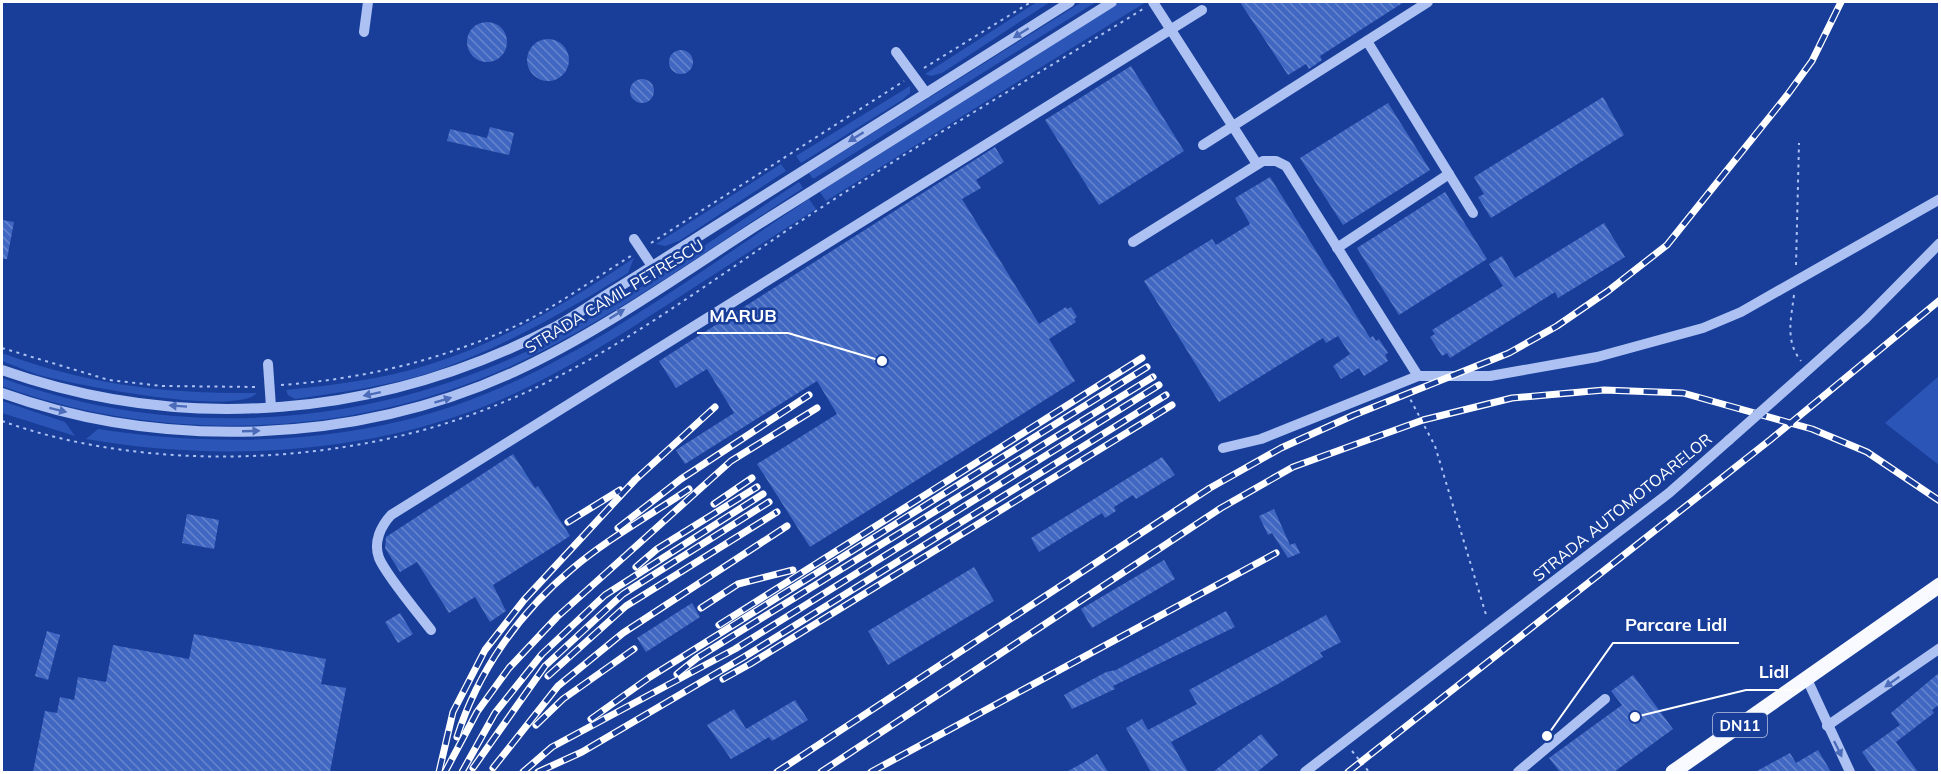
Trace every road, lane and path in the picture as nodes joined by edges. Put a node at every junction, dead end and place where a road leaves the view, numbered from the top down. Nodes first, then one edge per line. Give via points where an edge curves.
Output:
1 (369, 2) edge
2 (1031, 2) edge
3 (1070, 2) edge
4 (1112, 2) edge
5 (1153, 2) edge
6 (1428, 2) edge
7 (1202, 10) dead end
8 (1171, 29) junction
9 (364, 32) dead end
10 (1367, 41) junction
11 (896, 52) dead end
12 (914, 75) junction
13 (926, 93) junction
14 (1233, 127) junction
15 (1798, 143) dead end
16 (1203, 145) dead end
17 (1257, 164) junction
18 (1449, 174) junction
19 (1940, 199) edge
20 (1473, 213) dead end
21 (634, 240) dead end
22 (1133, 242) dead end
23 (1940, 243) edge
24 (1337, 248) junction
25 (641, 249) junction
26 (652, 266) junction
27 (1795, 282) junction
28 (2, 348) edge
29 (268, 364) dead end
30 (2, 370) edge
31 (1804, 374) junction
32 (1418, 376) junction
33 (1401, 383) junction
34 (269, 386) junction
35 (2, 393) edge
36 (271, 407) junction
37 (2, 422) edge
38 (73, 443) dead end
39 (1223, 448) dead end
40 (1940, 585) edge
41 (1485, 608) dead end
42 (431, 630) dead end
43 (1940, 648) edge
44 (1806, 677) junction
45 (1605, 699) dead end
46 (1827, 726) junction
47 (1344, 742) junction
48 (1305, 772) edge
49 (1369, 772) edge
50 (1518, 772) edge
51 (1673, 772) edge
52 (1850, 772) edge

1 - 9 street
2 - 12 path
3 -> 13 street, STRADA CAMIL PETRESCU
35 -> 4 street, STRADA CAMIL PETRESCU via 108,421 193,430 250,431 354,421 466,393 565,347
5 - 8 street
6 - 10 street
7 - 8 street
8 - 14 street
8 - 42 street via 392,515 382,525 379,557
10 - 14 street
10 - 18 street
11 - 12 street
12 - 13 street
12 - 25 path
13 -> 26 street, STRADA CAMIL PETRESCU
14 - 16 street
14 - 17 street
15 - 27 path
17 - 22 street
17 - 24 street via 1276,160 1286,166
18 - 20 street
18 - 24 street
19 - 27 street
21 - 25 street
23 - 31 street, STRADA AUTOMOTOARELOR
24 - 32 street
25 - 26 street
25 - 34 path via 523,322 447,354 384,372
26 -> 36 street, STRADA CAMIL PETRESCU via 556,326 458,370 404,388 355,398
27 - 31 path via 1789,335
27 - 32 street via 1703,328 1607,354 1490,376
28 - 34 path via 109,380 162,386
29 - 34 street
36 -> 30 street, STRADA CAMIL PETRESCU via 198,408 101,398
31 - 47 street, STRADA AUTOMOTOARELOR, bridge via 1669,493
32 - 33 street
33 - 39 street via 1261,439
33 - 41 path via 1435,446
34 - 36 street
37 - 38 path
40 - 44 main road, DN11
43 -> 46 street
44 - 46 street
44 - 51 main road, DN11
45 - 50 street
46 -> 52 street
47 - 48 street, STRADA AUTOMOTOARELOR
47 - 49 path

